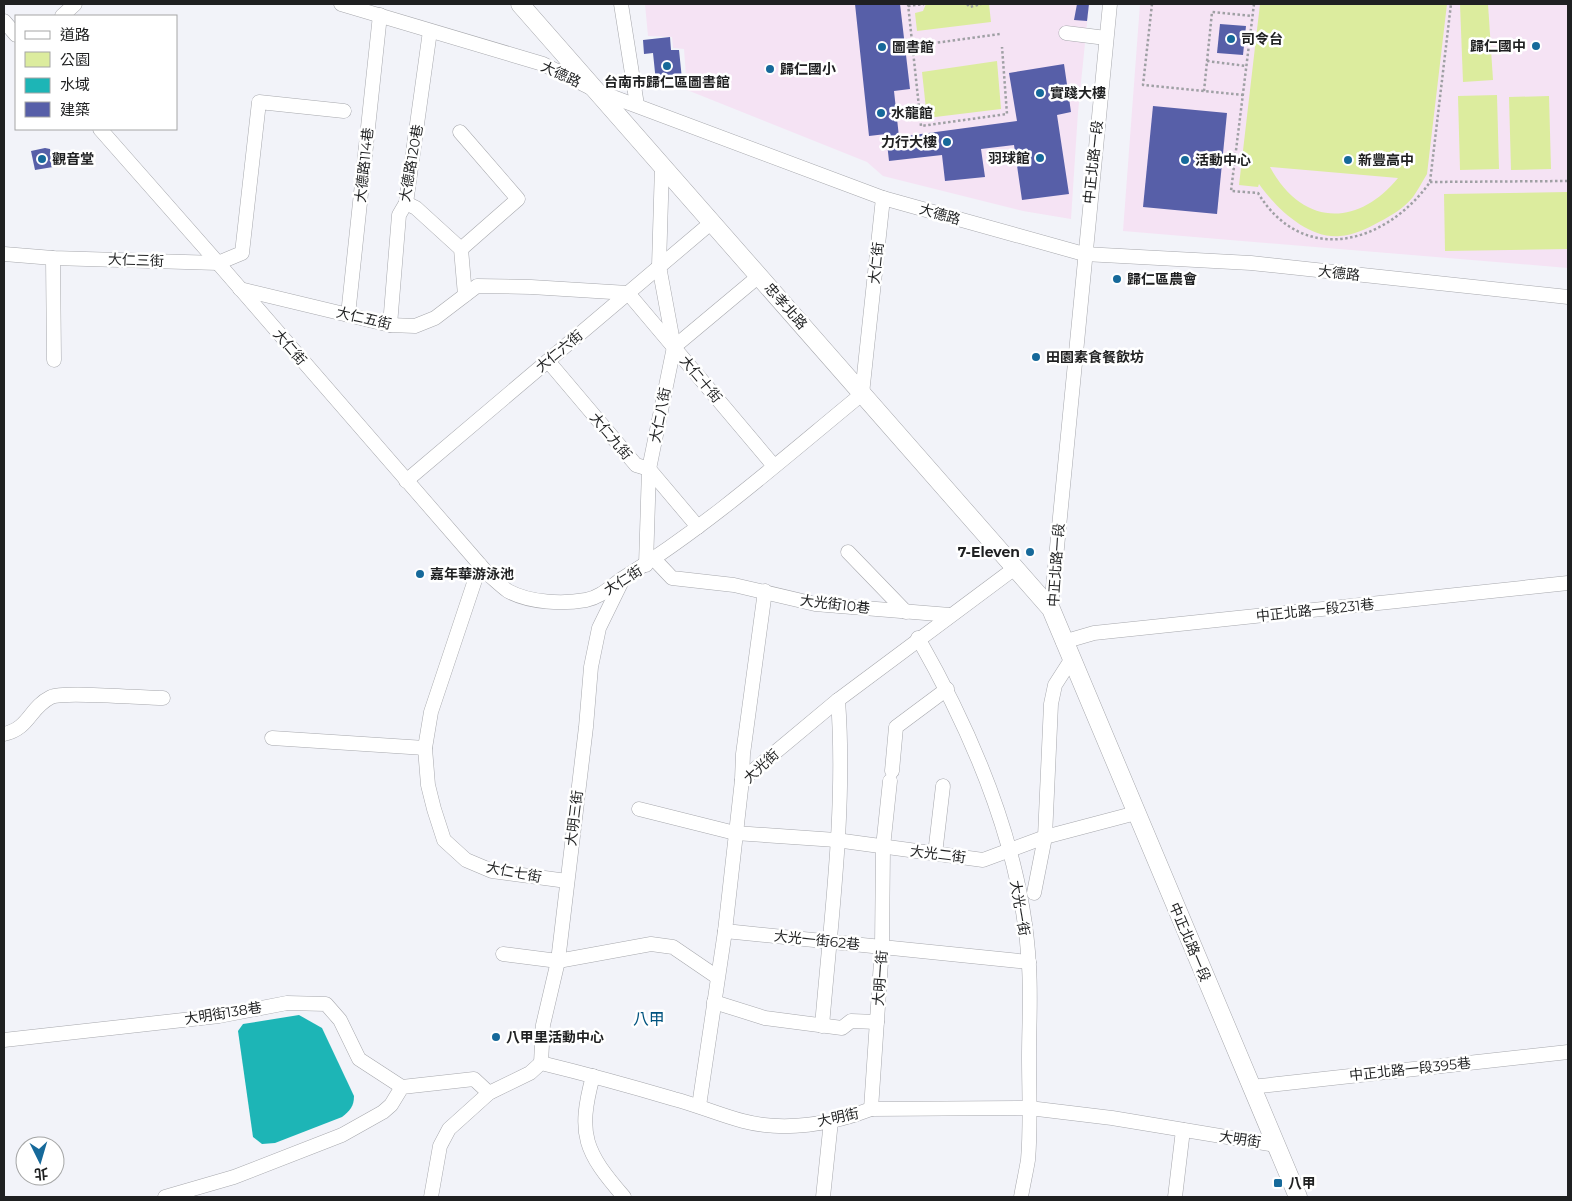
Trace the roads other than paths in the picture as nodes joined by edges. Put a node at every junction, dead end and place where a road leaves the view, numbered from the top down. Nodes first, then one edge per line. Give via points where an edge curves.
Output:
1 (75, 4) edge
2 (342, 4) edge
3 (520, 4) edge
4 (621, 4) edge
5 (1110, 4) edge
6 (63, 15) edge
7 (380, 15) junction
8 (4, 21) edge
9 (430, 31) junction
10 (1066, 33) dead end
11 (15, 34) edge
12 (1106, 38) junction
13 (597, 91) junction
14 (637, 105) junction
15 (344, 110) dead end
16 (101, 130) edge
17 (460, 132) dead end
18 (662, 166) junction
19 (883, 198) junction
20 (406, 203) junction
21 (712, 222) junction
22 (460, 248) junction
23 (4, 254) edge
24 (1084, 254) junction
25 (53, 258) junction
26 (218, 262) junction
27 (659, 266) junction
28 (759, 276) junction
29 (240, 289) junction
30 (628, 293) junction
31 (465, 295) junction
32 (1568, 297) edge
33 (348, 315) junction
34 (390, 326) junction
35 (674, 347) junction
36 (54, 360) dead end
37 (548, 361) junction
38 (862, 394) junction
39 (774, 466) junction
40 (649, 469) junction
41 (406, 481) junction
42 (698, 527) junction
43 (848, 552) dead end
44 (650, 562) junction
45 (480, 565) junction
46 (1015, 568) junction
47 (624, 578) junction
48 (1568, 583) edge
49 (765, 591) junction
50 (1051, 609) junction
51 (906, 612) junction
52 (950, 615) junction
53 (918, 638) junction
54 (1063, 642) junction
55 (1070, 660) junction
56 (947, 689) junction
57 (163, 698) dead end
58 (838, 700) junction
59 (4, 734) edge
60 (272, 738) dead end
61 (426, 748) junction
62 (742, 780) junction
63 (943, 786) dead end
64 (639, 809) dead end
65 (1136, 813) junction
66 (735, 833) junction
67 (1046, 837) junction
68 (836, 840) junction
69 (883, 847) junction
70 (1010, 851) junction
71 (935, 854) junction
72 (567, 881) junction
73 (1034, 893) dead end
74 (725, 931) junction
75 (829, 941) junction
76 (882, 947) junction
77 (503, 954) dead end
78 (558, 961) junction
79 (1029, 962) junction
80 (717, 977) junction
81 (714, 1002) junction
82 (877, 1022) junction
83 (822, 1026) junction
84 (4, 1040) edge
85 (1568, 1052) edge
86 (541, 1063) junction
87 (594, 1076) junction
88 (402, 1087) junction
89 (1251, 1087) junction
90 (489, 1093) junction
91 (699, 1106) junction
92 (1029, 1108) junction
93 (871, 1109) junction
94 (830, 1121) junction
95 (1183, 1130) junction
96 (1275, 1145) junction
97 (165, 1197) edge
98 (431, 1197) edge
99 (624, 1197) edge
100 (823, 1197) edge
101 (1021, 1197) edge
102 (1175, 1197) edge
103 (1298, 1197) edge

1 - 6 street
2 - 7 street, 大德路
3 - 13 main road, 忠孝北路
4 - 14 street
5 - 12 street, 中正北路一段
7 - 9 street, 大德路
7 - 33 street, 大德路114巷
8 - 11 street
9 - 13 street, 大德路 via 544,64
9 - 20 street, 大德路120巷
10 - 12 street
12 - 24 street, 中正北路一段
13 - 14 street, 大德路
13 - 18 main road, 忠孝北路
14 - 19 street, 大德路
15 - 26 street via 259,102 242,254
16 - 26 street, 大仁街
17 - 22 street via 518,199
18 - 21 main road, 忠孝北路
18 - 27 street, 大仁八街
19 - 24 street, 大德路
19 - 38 street, 大仁街
20 - 22 street via 416,208
20 - 34 street, 大德路120巷 via 398,215
21 - 27 street, 大仁六街
21 - 28 main road, 忠孝北路
22 - 31 street
23 - 25 street, 大仁三街
24 - 32 street, 大德路 via 1251,263
24 - 50 street, 中正北路一段
25 - 26 street, 大仁三街
25 - 36 street
26 - 29 street, 大仁街
27 - 30 street, 大仁六街
27 - 35 street, 大仁八街
28 - 35 street
28 - 38 main road, 忠孝北路
29 - 33 street, 大仁五街
29 - 41 street, 大仁街
30 - 31 street, 大仁五街 via 477,286
30 - 35 street, 大仁十街
30 - 37 street, 大仁六街
31 - 34 street, 大仁五街 via 435,318 414,326
33 - 34 street, 大仁五街
35 - 39 street, 大仁十街
35 - 40 street, 大仁八街
37 - 40 street, 大仁九街 via 636,465
37 - 41 street, 大仁六街
38 - 39 street, 大仁街
38 - 46 main road, 忠孝北路
39 - 42 street, 大仁街
40 - 42 street, 大仁九街
40 - 44 street, 大仁八街
41 - 45 street, 大仁街
42 - 44 street, 大仁街
43 - 51 street, 大光街10巷
44 - 47 street, 大仁街
44 - 49 street, 大光街10巷 via 672,578
45 - 47 street, 大仁街 via 509,591 525,598 550,601 588,600 606,592
45 - 61 street, 大仁七街 via 436,696
46 - 50 main road, 忠孝北路
46 - 52 street, 大光街
47 - 72 street, 大明三街 via 599,628 591,667
48 - 54 street, 中正北路一段231巷 via 1094,633
49 - 51 street, 大光街10巷 via 816,604
49 - 62 street
50 - 54 main road, 中正北路一段
51 - 52 street, 大光街10巷
52 - 53 street, 大光街
53 - 56 street, 大光一街
53 - 58 street, 大光街
54 - 55 main road, 中正北路一段
55 - 65 main road, 中正北路一段
55 - 67 street via 1055,685 1051,704
56 - 69 street, 大明一街 via 896,727
56 - 70 street, 大光一街 via 996,806
57 - 59 street via 53,696 41,702 17,731
58 - 62 street, 大光街
58 - 68 street
60 - 61 street
61 - 72 street, 大仁七街 via 428,785 444,840 466,860 492,871
62 - 66 street, 大光街
63 - 71 street
64 - 66 street, 大光二街
65 - 67 street, 大光二街
65 - 89 main road, 中正北路一段
66 - 68 street, 大光二街
66 - 74 street, 大光街
67 - 70 street, 大光二街
67 - 73 street
68 - 69 street, 大光二街
68 - 75 street
69 - 71 street, 大光二街
69 - 76 street, 大明一街
70 - 71 street, 大光二街 via 983,860
70 - 79 street, 大光一街
72 - 78 street, 大明三街
74 - 75 street, 大光一街62巷
74 - 80 street, 大光街
75 - 76 street, 大光一街62巷
75 - 83 street
76 - 79 street, 大光一街62巷
76 - 82 street, 大明一街
77 - 78 street
78 - 80 street via 651,944 673,947
78 - 86 street, 大明三街 via 543,1025
79 - 92 street, 大光一街
80 - 81 street, 大光街
81 - 83 street via 765,1018
81 - 91 street, 大光街
82 - 83 street via 851,1021 842,1028
82 - 93 street, 大明一街
84 - 88 street, 大明街138巷 via 219,1016 287,1003 326,1004 336,1015 359,1059
85 - 89 street, 中正北路一段395巷
86 - 87 street, 大明街
86 - 90 street via 530,1073
87 - 91 street, 大明街
87 - 99 street via 586,1104 584,1124 587,1137 595,1160
88 - 90 street via 474,1079
88 - 97 street via 383,1112 342,1135 234,1177
89 - 96 main road, 中正北路一段
90 - 98 street via 449,1130 440,1146
91 - 94 street, 大明街 via 744,1122 779,1125
92 - 93 street, 大明街
92 - 95 street, 大明街
92 - 101 street, 大光一街 via 1028,1160
93 - 94 street, 大明街
94 - 100 street
95 - 96 street, 大明街
95 - 102 street
96 - 103 main road, 中正北路一段

